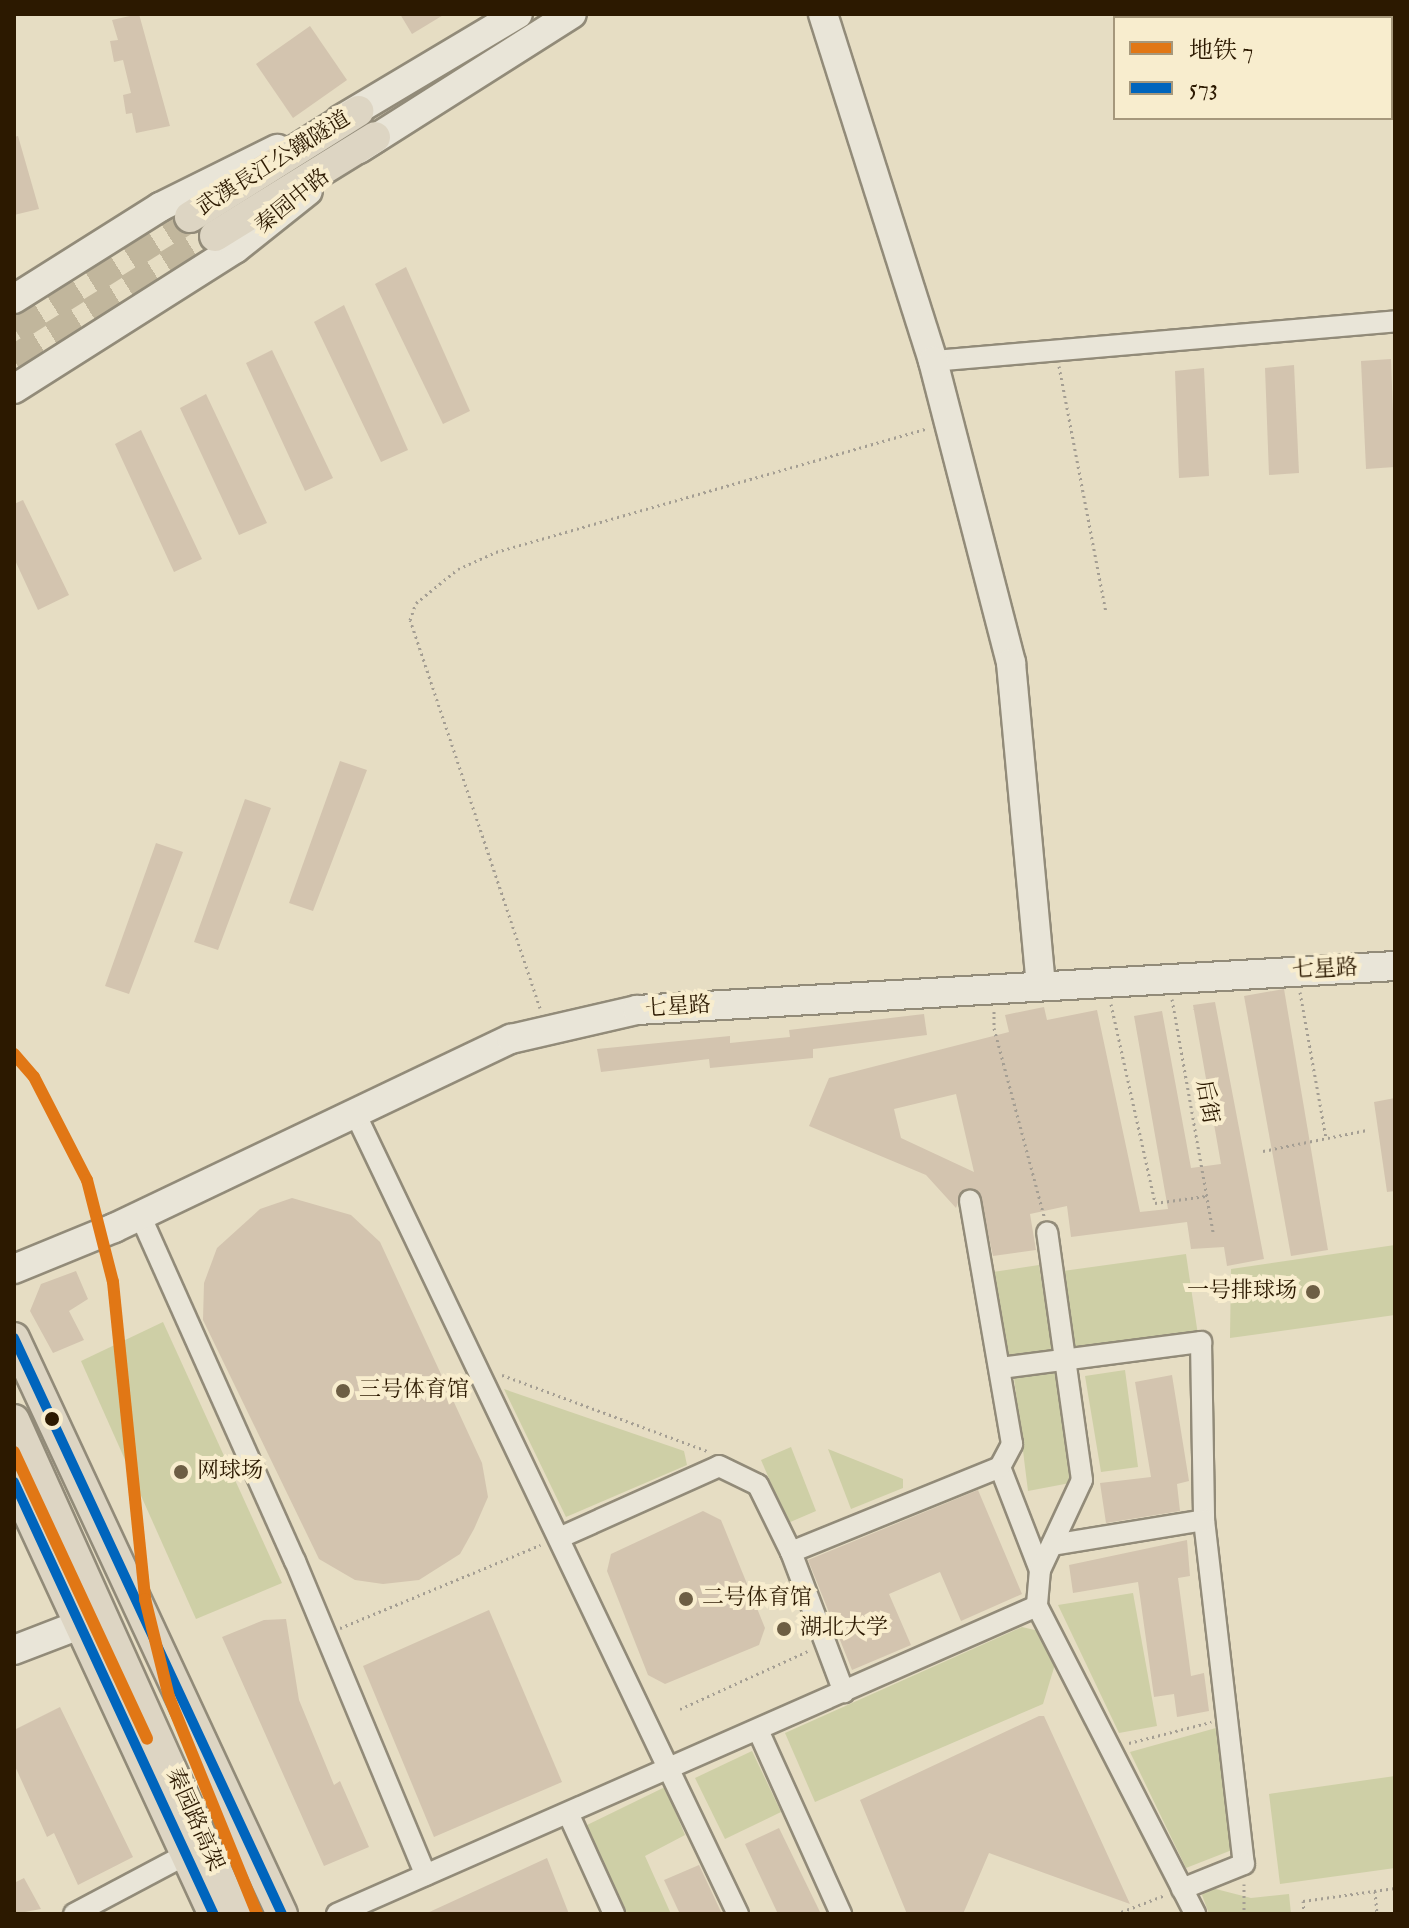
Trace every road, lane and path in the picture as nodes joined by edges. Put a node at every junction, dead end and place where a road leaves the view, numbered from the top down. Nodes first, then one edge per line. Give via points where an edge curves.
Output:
1 (518, 14) edge
2 (572, 14) edge
3 (823, 14) edge
4 (358, 111) junction
5 (375, 137) junction
6 (190, 217) tunnel mouth
7 (215, 236) tunnel mouth
8 (14, 299) edge
9 (1395, 321) edge
10 (1056, 351) junction
11 (933, 361) junction
12 (14, 389) edge
13 (949, 422) junction
14 (1106, 612) dead end
15 (1395, 966) edge
16 (1297, 971) junction
17 (1169, 978) junction
18 (1106, 981) junction
19 (1041, 985) junction
20 (994, 988) junction
21 (548, 1031) junction
22 (355, 1113) junction
23 (1367, 1130) dead end
24 (1326, 1138) junction
25 (1263, 1151) dead end
26 (1206, 1196) junction
27 (970, 1201) dead end
28 (140, 1215) junction
29 (1047, 1232) joint
30 (1213, 1232) dead end
31 (14, 1269) edge
32 (14, 1338) edge
33 (1065, 1360) junction
34 (480, 1367) junction
35 (1001, 1368) junction
36 (14, 1376) edge
37 (14, 1420) edge
38 (719, 1466) junction
39 (1000, 1467) junction
40 (14, 1482) edge
41 (1204, 1520) junction
42 (559, 1538) junction
43 (1052, 1545) junction
44 (791, 1552) junction
45 (1040, 1570) junction
46 (1037, 1606) junction
47 (79, 1625) junction
48 (326, 1634) junction
49 (826, 1643) junction
50 (14, 1650) edge
51 (844, 1692) junction
52 (680, 1709) dead end
53 (1227, 1717) junction
54 (758, 1730) junction
55 (1110, 1748) junction
56 (666, 1771) junction
57 (568, 1813) junction
58 (183, 1856) junction
59 (1244, 1864) junction
60 (426, 1875) junction
61 (1395, 1888) edge
62 (1182, 1889) junction
63 (1375, 1891) junction
64 (74, 1914) edge
65 (214, 1914) edge
66 (236, 1914) edge
67 (263, 1914) edge
68 (282, 1914) edge
69 (337, 1914) edge
70 (614, 1914) edge
71 (738, 1914) edge
72 (841, 1914) edge
73 (1116, 1914) edge
74 (1195, 1914) edge
75 (1244, 1914) edge
76 (1304, 1914) edge
77 (1377, 1914) edge

1 - 4 street, 秦园中路
2 - 5 street, 秦园中路
3 - 11 street
4 - 6 main road, 武漢長江公鐵隧道
4 - 8 street, 秦园中路 via 160,207
5 - 7 main road, 武漢長江公鐵隧道
5 - 12 street, 秦园中路 via 235,249
9 - 10 street
10 - 11 street
10 - 14 path
11 - 13 street
13 - 19 street via 1011,663
13 - 21 path via 496,552 458,569 416,603 410,620
15 - 16 street, 七星路
16 - 17 street, 七星路
16 - 24 path
17 - 18 street, 七星路
17 - 26 path, 后街
18 - 19 street, 七星路
18 - 26 path via 1155,1203
19 - 20 street, 七星路
20 - 21 street, 七星路 via 637,1010
20 - 29 path via 994,1028
21 - 22 street, 七星路 via 511,1039
22 - 28 street, 七星路
22 - 34 street
23 - 24 path
24 - 25 path
26 - 30 path, 后街
27 - 35 street
28 - 31 street, 七星路
28 - 48 street
29 - 33 street
32 - 68 main road
33 - 35 street
33 - 41 street via 1201,1342
33 - 43 street via 1082,1480
34 - 38 path via 706,1448
34 - 42 street
35 - 39 street via 1012,1444
36 - 67 main road, 秦园路高架
37 - 66 main road, 秦园路高架
38 - 42 street
38 - 44 street via 758,1485
39 - 44 street
39 - 45 street
40 - 47 main road
41 - 43 street
41 - 53 street
42 - 48 path
42 - 56 street
43 - 45 street
44 - 49 street
45 - 46 street
46 - 51 street
46 - 55 street
47 - 50 street
47 - 58 main road
48 - 60 street
49 - 51 street
49 - 52 path
51 - 54 street
53 - 55 path
53 - 59 street
54 - 56 street
54 - 72 street
55 - 62 street
56 - 57 street
56 - 71 street
57 - 60 street
57 - 70 street
58 - 64 street
58 - 65 main road
59 - 62 street
59 - 75 path
60 - 69 street
61 - 63 path
62 - 73 path
62 - 74 street
63 - 76 path via 1303,1901
63 - 77 path

